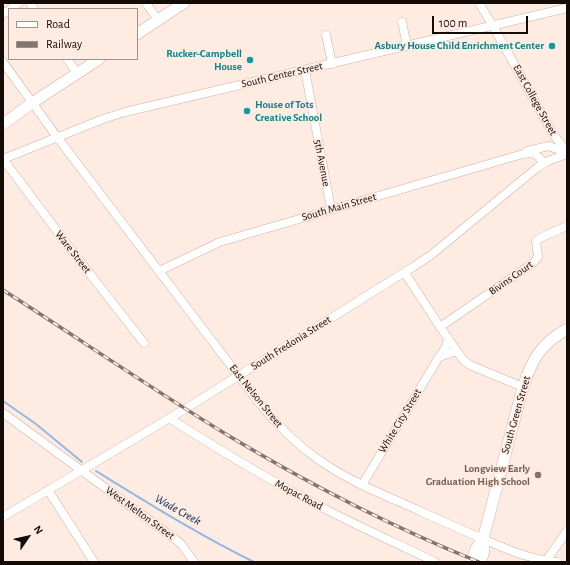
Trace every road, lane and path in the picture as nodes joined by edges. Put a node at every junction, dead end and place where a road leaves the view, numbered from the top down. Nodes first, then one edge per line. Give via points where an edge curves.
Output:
1 (146, 3) edge
2 (184, 3) edge
3 (478, 3) edge
4 (567, 8) edge
5 (158, 20) junction
6 (402, 22) dead end
7 (493, 26) junction
8 (138, 33) edge
9 (326, 35) dead end
10 (407, 46) junction
11 (68, 60) edge
12 (98, 60) edge
13 (3, 62) edge
14 (332, 64) junction
15 (305, 70) junction
16 (77, 74) junction
17 (32, 103) junction
18 (3, 124) edge
19 (57, 137) junction
20 (567, 153) edge
21 (523, 154) junction
22 (3, 159) edge
23 (544, 163) junction
24 (331, 209) junction
25 (567, 226) edge
26 (159, 270) junction
27 (405, 273) junction
28 (440, 327) junction
29 (567, 329) edge
30 (448, 338) junction
31 (144, 343) dead end
32 (457, 351) junction
33 (439, 357) junction
34 (239, 375) junction
35 (523, 387) junction
36 (3, 413) edge
37 (169, 418) junction
38 (81, 470) junction
39 (362, 485) junction
40 (48, 490) junction
41 (3, 517) edge
42 (567, 531) edge
43 (483, 539) junction
44 (546, 561) junction
45 (94, 562) edge
46 (194, 562) edge
47 (435, 562) edge
48 (471, 562) edge
49 (480, 562) edge
50 (557, 562) edge

1 - 5 street
2 - 5 street
3 - 7 street, East College Street
4 - 7 street, South Center Street
5 - 8 street
6 - 10 street
7 - 10 street, South Center Street
7 - 20 street, East College Street via 551,130
9 - 14 street
10 - 14 street, South Center Street
11 - 16 street
12 - 16 street
13 - 17 street, East Nelson Street
14 - 15 street, South Center Street
15 - 19 street, South Center Street via 125,112
15 - 24 street, 5th Avenue
16 - 17 street
17 - 18 street
17 - 19 street, East Nelson Street
19 - 22 street, South Center Street
19 - 26 street, East Nelson Street
20 - 21 street, South Main Street via 547,146
20 - 23 street, South Fredonia Street
21 - 23 street via 535,154
21 - 24 street, South Main Street
22 - 31 street, Ware Street
23 - 27 street, South Fredonia Street via 431,255
24 - 26 street, South Main Street via 220,242
25 - 28 street, Bivins Court via 536,241 538,257 533,263
26 - 34 street, East Nelson Street
27 - 28 street
27 - 34 street, South Fredonia Street
28 - 30 street
29 - 35 street, South Green Street via 541,349
30 - 32 street
30 - 33 street, White City Street via 446,347
32 - 33 street
32 - 35 street via 470,365
33 - 39 street, White City Street
34 - 37 street, South Fredonia Street
34 - 39 street, East Nelson Street via 272,418 291,437 319,460
35 - 43 street, South Green Street
36 - 38 street, West Melton Street
37 - 38 street, South Fredonia Street
37 - 47 street, Mopac Road via 288,490
38 - 40 street, South Fredonia Street
38 - 46 street, West Melton Street via 175,539
39 - 43 street, East Nelson Street
40 - 41 street, South Fredonia Street
40 - 45 street
42 - 44 street
43 - 44 street, East Nelson Street via 526,557
43 - 48 street, South Green Street
43 - 49 street, South Green Street via 484,552
44 - 50 street, East Nelson Street

